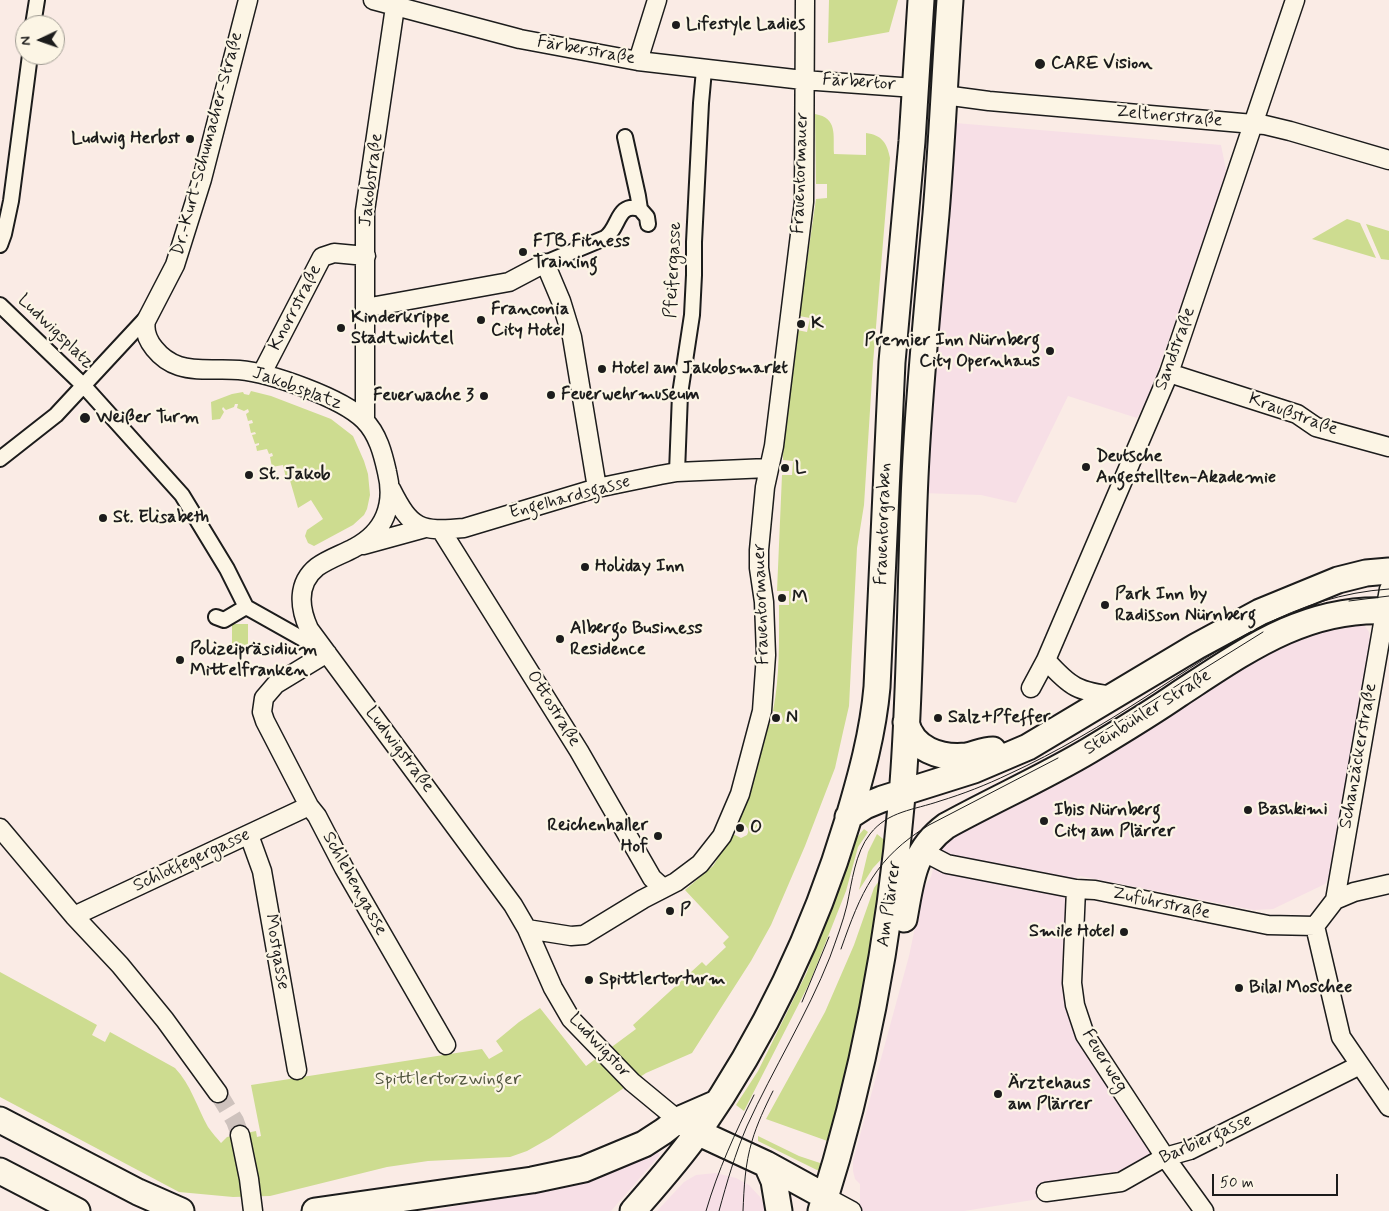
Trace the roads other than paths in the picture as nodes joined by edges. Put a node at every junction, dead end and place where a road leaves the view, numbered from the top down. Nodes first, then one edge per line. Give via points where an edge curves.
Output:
1 (37, 0) edge
2 (248, 0) edge
3 (373, 0) edge
4 (657, 0) edge
5 (805, 0) edge
6 (921, 0) edge
7 (950, 0) edge
8 (1296, 0) edge
9 (396, 3) edge
10 (35, 15) edge
11 (638, 61) junction
12 (29, 65) edge
13 (704, 70) junction
14 (803, 80) junction
15 (915, 88) junction
16 (944, 95) junction
17 (1253, 125) junction
18 (625, 138) dead end
19 (1389, 160) edge
20 (640, 209) junction
21 (648, 224) dead end
22 (0, 245) edge
23 (366, 256) junction
24 (545, 263) junction
25 (0, 305) edge
26 (366, 308) junction
27 (149, 314) junction
28 (262, 373) junction
29 (1168, 373) junction
30 (84, 386) junction
31 (366, 421) junction
32 (1389, 447) edge
33 (0, 459) edge
34 (768, 468) junction
35 (677, 472) junction
36 (597, 488) junction
37 (391, 489) junction
38 (433, 529) junction
39 (357, 547) junction
40 (318, 566) joint
41 (1389, 571) edge
42 (1387, 604) edge
43 (246, 607) junction
44 (216, 617) dead end
45 (327, 653) junction
46 (1046, 660) junction
47 (1031, 688) dead end
48 (1115, 696) junction
49 (906, 722) junction
50 (1028, 747) junction
51 (904, 759) joint
52 (864, 766) junction
53 (902, 792) junction
54 (874, 802) junction
55 (309, 806) junction
56 (848, 817) junction
57 (0, 828) edge
58 (899, 833) junction
59 (249, 835) junction
60 (922, 851) junction
61 (1389, 884) edge
62 (664, 888) junction
63 (1076, 889) junction
64 (1335, 900) junction
65 (74, 916) junction
66 (1315, 926) junction
67 (527, 929) junction
68 (446, 1046) dead end
69 (865, 1048) junction
70 (1360, 1065) junction
71 (297, 1070) dead end
72 (215, 1088) tunnel mouth
73 (1389, 1107) edge
74 (0, 1120) edge
75 (688, 1126) junction
76 (240, 1134) tunnel mouth
77 (1165, 1156) junction
78 (767, 1165) junction
79 (0, 1171) edge
80 (1046, 1192) dead end
81 (823, 1204) edge
82 (252, 1205) edge
83 (77, 1211) edge
84 (181, 1211) edge
85 (315, 1211) edge
86 (633, 1211) edge
87 (779, 1211) edge
88 (852, 1211) edge
89 (1204, 1211) edge

1 - 10 street
2 - 27 street, Dr.-Kurt-Schumacher-Straße via 202,179 178,257
3 - 9 street, Färberstraße
4 - 11 street
5 - 14 street, Frauentormauer
6 - 15 main road, Frauentorgraben
7 - 16 main road, Frauentorgraben
8 - 17 street, Sandstraße
9 - 11 street, Färberstraße via 520,39
9 - 23 street, Jakobstraße via 365,211
11 - 13 street, Färberstraße
12 - 22 street via 11,201
13 - 14 street, Färberstraße
13 - 35 street, Pfeifergasse via 692,316 680,394
14 - 15 street, Färbertor
14 - 34 street, Frauentormauer via 804,202 774,446
15 - 16 main road
15 - 52 main road, Frauentorgraben via 892,371 877,687
16 - 17 street, Zeltnerstraße
16 - 49 main road, Frauentorgraben via 918,424
17 - 19 street, Zeltnerstraße via 1290,131
17 - 29 street, Sandstraße
18 - 20 street
20 - 21 street via 646,214
20 - 24 street via 624,210 611,234 605,238
23 - 26 street, Jakobstraße
23 - 28 street, Knorrstraße via 334,253 322,257
24 - 26 street via 509,282
24 - 36 street via 572,337
25 - 30 street, Ludwigsplatz
26 - 31 street, Jakobstraße
27 - 28 street, Jakobsplatz via 145,326 147,338 170,362 186,368
27 - 30 street, Dr.-Kurt-Schumacher-Straße
28 - 31 street, Jakobsplatz via 333,399
29 - 32 street, Kraußstraße via 1297,414 1316,427
29 - 46 street, Sandstraße
30 - 33 street, Dr.-Kurt-Schumacher-Straße via 56,415
30 - 43 street via 182,495
31 - 37 street, Jakobsplatz via 384,458
34 - 35 street, Engelhardsgasse
34 - 62 street, Frauentormauer via 759,550 766,655 762,711 740,794 722,836 700,864
35 - 36 street, Engelhardsgasse
36 - 38 street, Engelhardsgasse via 464,528
37 - 38 street via 410,520
37 - 39 street, Jakobsplatz via 384,520
38 - 39 street, Jakobsplatz
38 - 62 street, Ottostraße via 575,744 652,878
39 - 40 street, Jakobsplatz
40 - 45 street, Ludwigstraße via 303,586 301,605 309,629
41 - 48 main road, Steinbühler Straße via 1338,580 1260,612
42 - 60 main road, Steinbühler Straße via 1301,624 1263,641 1089,750 946,826
42 - 64 street, Schanzäckerstraße
43 - 44 street via 224,620
43 - 45 street
45 - 55 street, Schlehengasse via 276,684 264,698 263,705 264,721
45 - 67 street, Ludwigstraße via 513,905
46 - 47 street, Sandstraße
46 - 48 street via 1068,683 1086,691
48 - 50 main road, Steinbühler Straße
49 - 50 main road, Steinbühler Straße via 916,742 941,755 964,756 987,750
49 - 51 main road, Frauentorgraben
50 - 53 main road, Steinbühler Straße via 974,770
51 - 53 main road, Am Plärrer
52 - 54 main road
52 - 56 main road, Frauentorgraben
53 - 54 main road, Steinbühler Straße
53 - 58 main road, Am Plärrer
54 - 56 main road, Steinbühler Straße
54 - 58 main road
55 - 59 street, Schlotfegergasse
55 - 68 street, Schlehengasse
56 - 75 main road, Frauentorgraben via 829,878 759,1033 717,1103
57 - 65 street
58 - 60 main road
58 - 69 main road, Am Plärrer via 882,962
59 - 65 street, Schlotfegergasse
59 - 71 street, Mostgasse via 262,872
60 - 63 street, Zufuhrstraße via 947,864
60 - 69 main road, Am Plärrer via 913,870 893,977
61 - 64 street
62 - 67 street, Frauentormauer via 584,935
63 - 66 street, Zufuhrstraße via 1095,890 1268,925
63 - 77 street, Feuerweg via 1072,982 1081,1024 1085,1035
64 - 66 street
65 - 72 street via 120,965
66 - 70 street via 1341,1037
67 - 75 street, Ludwigstor via 553,988 571,1019 632,1082
69 - 81 main road, Am Plärrer
70 - 73 street
70 - 77 street, Barbiergasse via 1190,1150
74 - 84 main road
75 - 78 main road
75 - 85 main road via 664,1131 644,1144 584,1169 532,1180
75 - 86 main road via 673,1164
76 - 82 street
77 - 80 street, Barbiergasse via 1121,1182
77 - 89 street, Feuerweg
78 - 81 main road
78 - 87 main road via 774,1181
79 - 83 main road
81 - 88 street

